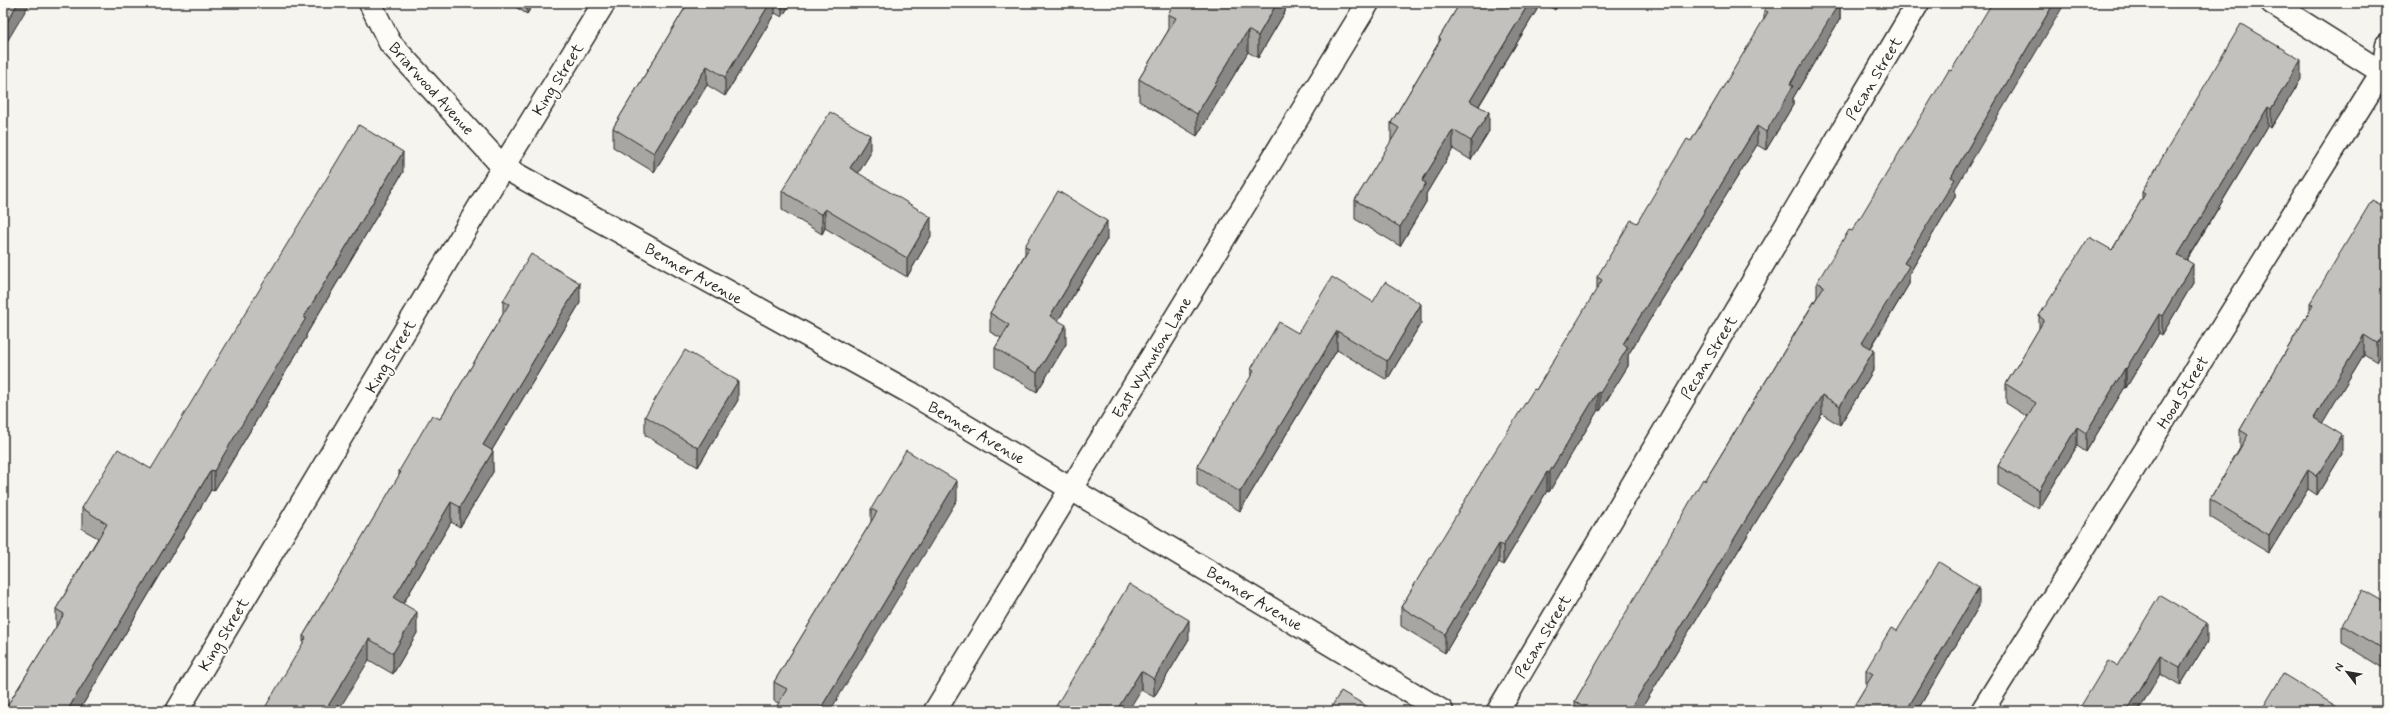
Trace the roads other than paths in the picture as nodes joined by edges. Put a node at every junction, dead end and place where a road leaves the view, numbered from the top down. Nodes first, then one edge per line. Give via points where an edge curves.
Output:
1 (370, 3) edge
2 (604, 3) edge
3 (1368, 3) edge
4 (1918, 3) edge
5 (2272, 3) edge
6 (2386, 44) edge
7 (2384, 74) edge
8 (503, 167) junction
9 (1071, 488) junction
10 (177, 711) edge
11 (935, 711) edge
12 (1442, 711) edge
13 (1498, 711) edge
14 (1982, 711) edge

1 - 8 street, Briarwood Avenue via 390,43
2 - 8 street, King Street
3 - 9 street, East Wynnton Lane
4 - 13 street, Pecan Street
5 - 7 street
6 - 7 lane
7 - 14 street, Hood Street
8 - 9 street, Benner Avenue via 909,392
8 - 10 street, King Street
9 - 11 street, East Wynnton Lane
9 - 12 street, Benner Avenue

